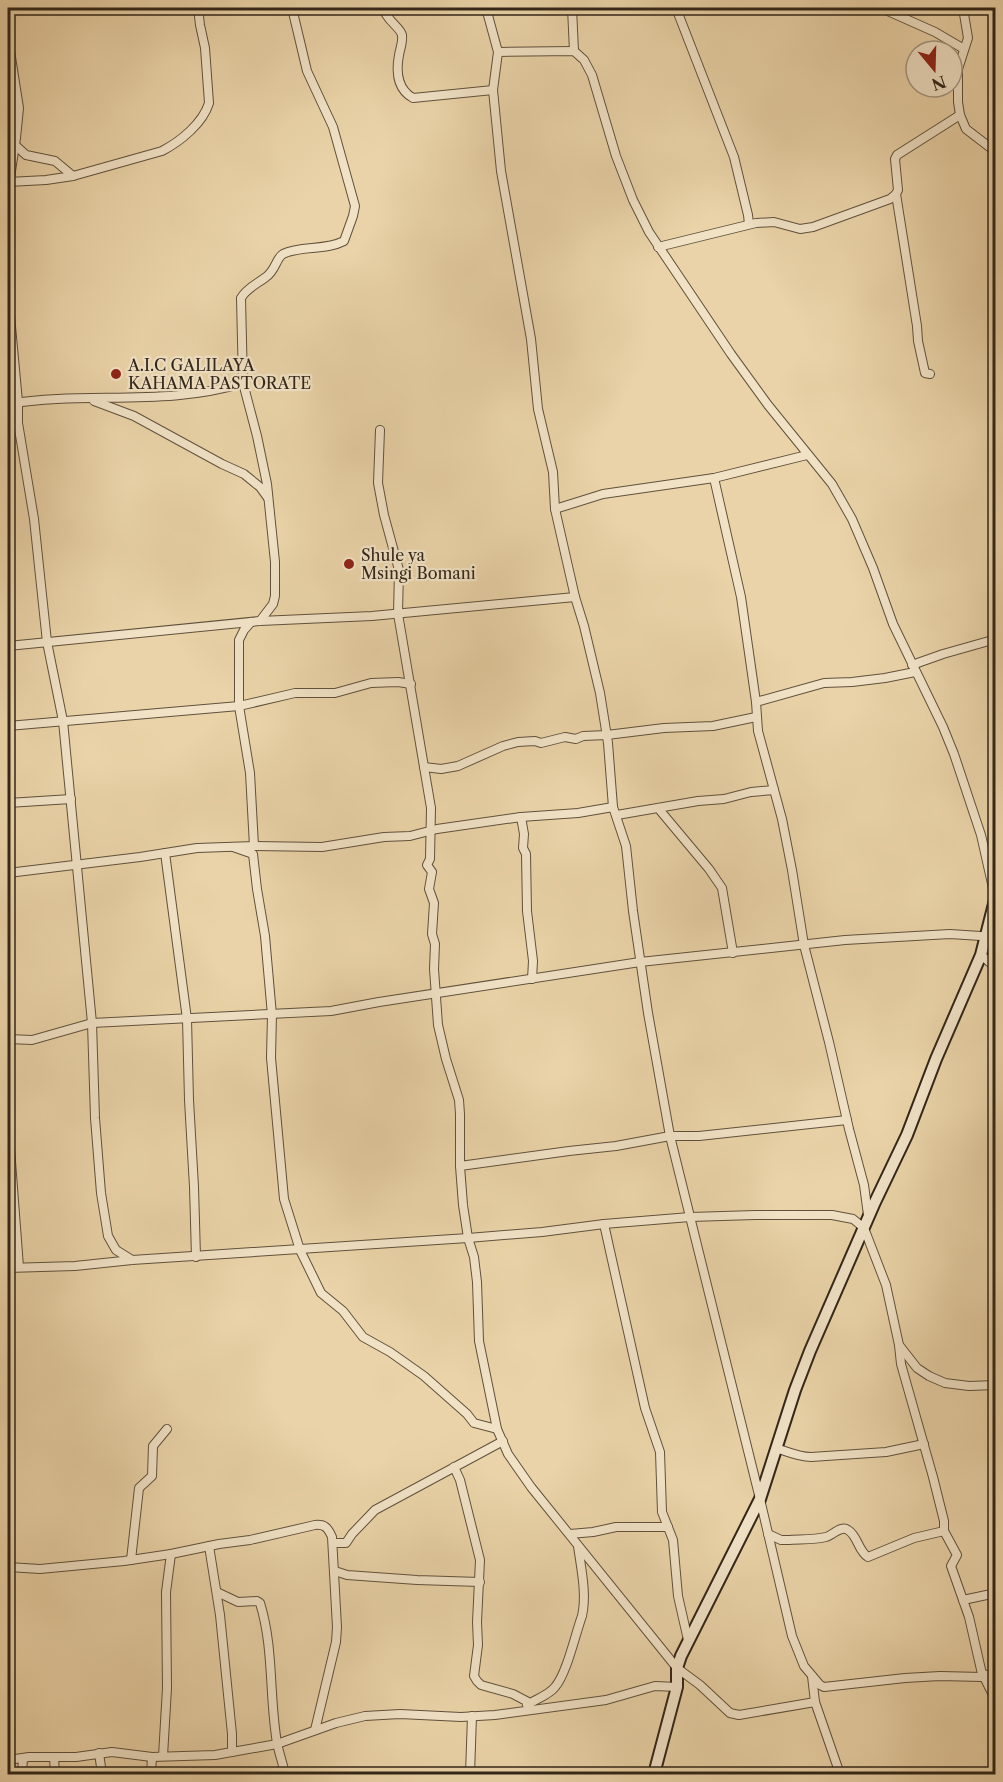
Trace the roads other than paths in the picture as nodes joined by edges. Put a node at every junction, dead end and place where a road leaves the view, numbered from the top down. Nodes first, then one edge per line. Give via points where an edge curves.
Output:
1 (198, 8) edge
2 (292, 8) edge
3 (383, 8) edge
4 (486, 8) edge
5 (572, 8) edge
6 (676, 8) edge
7 (881, 8) edge
8 (963, 8) edge
9 (8, 39) edge
10 (947, 39) edge
11 (964, 49) edge
12 (574, 51) junction
13 (498, 52) junction
14 (493, 90) junction
15 (958, 99) edge
16 (960, 114) junction
17 (15, 145) junction
18 (996, 152) edge
19 (73, 176) junction
20 (8, 182) edge
21 (8, 191) edge
22 (896, 194) junction
23 (749, 224) junction
24 (658, 247) junction
25 (8, 294) edge
26 (930, 374) dead end
27 (243, 383) junction
28 (88, 398) junction
29 (18, 402) junction
30 (8, 404) edge
31 (380, 430) dead end
32 (807, 455) junction
33 (714, 478) junction
34 (268, 499) junction
35 (555, 508) junction
36 (575, 597) junction
37 (398, 614) junction
38 (256, 621) junction
39 (996, 639) edge
40 (47, 642) junction
41 (8, 646) edge
42 (914, 668) junction
43 (411, 684) junction
44 (756, 702) junction
45 (239, 706) junction
46 (756, 717) junction
47 (63, 721) junction
48 (8, 726) edge
49 (607, 735) junction
50 (424, 767) junction
51 (774, 790) junction
52 (71, 799) junction
53 (8, 803) edge
54 (658, 808) junction
55 (615, 811) junction
56 (521, 818) junction
57 (430, 832) junction
58 (254, 846) junction
59 (233, 847) junction
60 (165, 853) junction
61 (78, 864) junction
62 (8, 873) edge
63 (995, 896) edge
64 (991, 936) edge
65 (804, 945) junction
66 (733, 953) junction
67 (981, 955) junction
68 (640, 962) junction
69 (996, 968) edge
70 (532, 979) junction
71 (436, 993) junction
72 (272, 1015) junction
73 (187, 1019) junction
74 (92, 1023) junction
75 (8, 1039) edge
76 (847, 1120) junction
77 (8, 1122) edge
78 (670, 1136) junction
79 (460, 1166) junction
80 (690, 1217) junction
81 (867, 1223) junction
82 (604, 1224) junction
83 (468, 1238) junction
84 (300, 1250) junction
85 (196, 1257) junction
86 (132, 1260) junction
87 (19, 1267) junction
88 (8, 1268) edge
89 (899, 1345) junction
90 (996, 1385) edge
91 (167, 1429) dead end
92 (497, 1429) junction
93 (502, 1442) junction
94 (924, 1444) junction
95 (776, 1448) junction
96 (454, 1467) junction
97 (760, 1499) junction
98 (668, 1527) junction
99 (944, 1531) junction
100 (570, 1534) junction
101 (768, 1534) junction
102 (333, 1543) junction
103 (578, 1545) junction
104 (209, 1546) junction
105 (171, 1554) junction
106 (130, 1560) junction
107 (8, 1567) edge
108 (335, 1570) junction
109 (480, 1582) junction
110 (217, 1592) junction
111 (996, 1593) edge
112 (963, 1600) junction
113 (688, 1640) junction
114 (677, 1668) junction
115 (812, 1676) junction
116 (983, 1676) junction
117 (996, 1677) edge
118 (677, 1687) junction
119 (996, 1701) edge
120 (815, 1702) junction
121 (530, 1703) junction
122 (516, 1712) junction
123 (472, 1716) junction
124 (315, 1730) junction
125 (277, 1744) junction
126 (232, 1752) junction
127 (99, 1753) junction
128 (163, 1756) junction
129 (54, 1757) junction
130 (152, 1757) junction
131 (22, 1758) junction
132 (8, 1760) edge
133 (22, 1774) edge
134 (55, 1774) edge
135 (102, 1774) edge
136 (152, 1774) edge
137 (285, 1774) edge
138 (470, 1774) edge
139 (654, 1774) edge
140 (840, 1774) edge

1 - 19 street via 206,48 210,103 207,110 187,134 162,151
2 - 27 street via 307,70 333,127 355,210 344,241 283,254 273,271 242,296
3 - 14 street via 402,34 399,80 409,96
4 - 13 street
5 - 12 street
6 - 23 street via 734,157
7 - 10 street
8 - 11 street via 968,33
9 - 17 street via 19,108
12 - 13 street
12 - 24 street via 592,75 633,200
13 - 14 street
14 - 35 street via 501,171 531,339 538,409 554,472
15 - 16 street
16 - 18 street via 966,129
16 - 22 street via 897,155
17 - 19 street via 26,155 55,160
17 - 20 street
19 - 20 street
20 - 21 street
22 - 23 street via 813,227 800,229 774,222
22 - 26 street via 924,373
23 - 24 street
24 - 32 street
25 - 29 street
27 - 28 street via 191,395
27 - 34 street
28 - 29 street
28 - 34 street via 134,417 244,474
29 - 30 street
29 - 40 street
31 - 37 street via 378,483 399,570
32 - 33 street
32 - 42 street via 832,484 852,519 892,624
33 - 35 street via 603,494
33 - 44 street via 741,597
34 - 38 street via 276,589 273,604
35 - 36 street
36 - 37 street
36 - 49 street
37 - 38 street
37 - 43 street
38 - 40 street
38 - 45 street via 239,640
39 - 42 street via 943,654
40 - 41 street
40 - 47 street
42 - 44 street via 885,678 824,683
42 - 63 street via 954,754 981,836
43 - 45 street via 378,682 335,693 295,693
43 - 50 street
44 - 46 street
45 - 47 street
45 - 58 street via 252,794
46 - 49 street via 726,724
46 - 51 street
47 - 48 street
47 - 52 street
49 - 50 street via 565,737 541,744 518,742 458,766
49 - 55 street
50 - 57 street via 431,808
51 - 54 street
51 - 65 street
52 - 53 street
52 - 61 street
54 - 55 street
54 - 66 street via 722,888
55 - 56 street
55 - 68 street via 626,846
56 - 57 street
56 - 70 street
57 - 58 street via 322,846
57 - 71 street via 427,865 432,872 429,889 434,903
58 - 59 street
59 - 60 street
59 - 72 street via 253,854
60 - 61 street
60 - 73 street
61 - 62 street
61 - 74 street
63 - 64 street
64 - 65 street via 950,934
64 - 67 street
65 - 66 street
65 - 76 street
66 - 68 street
67 - 69 street
67 - 81 street
68 - 70 street
68 - 78 street
70 - 71 street
71 - 72 street via 331,1011
71 - 79 street via 438,1025 459,1100
72 - 73 street
72 - 84 street via 271,1058 284,1199
73 - 74 street
73 - 85 street
74 - 75 street via 32,1040
74 - 86 street via 95,1118 108,1236 116,1250
76 - 78 street
76 - 81 street via 864,1185
77 - 87 street
78 - 79 street
78 - 80 street
79 - 83 street
80 - 81 street via 832,1215
80 - 82 street
80 - 97 street
81 - 89 street
81 - 95 street via 810,1351
82 - 83 street
82 - 98 street via 645,1408 660,1452 662,1512
83 - 84 street
83 - 92 street via 477,1282 479,1341
84 - 85 street
84 - 92 street via 321,1293 343,1311 363,1337 416,1370 448,1395 474,1423
85 - 86 street
86 - 87 street
87 - 88 street
89 - 90 street via 916,1368 945,1383
89 - 94 street
91 - 106 street via 153,1446 152,1476 139,1488
92 - 93 street
93 - 96 street
93 - 100 street via 518,1469
94 - 95 street via 886,1452 812,1457
94 - 99 street
95 - 97 street
96 - 102 street via 375,1510 346,1543
96 - 109 street via 480,1560
97 - 101 street
97 - 113 street
98 - 100 street via 616,1527
98 - 113 street
99 - 101 street via 914,1538 868,1557 845,1529 826,1537 787,1540
99 - 112 street via 957,1555 951,1566
100 - 103 street
101 - 115 street via 792,1636
102 - 104 street via 328,1528 320,1524
102 - 108 street
103 - 114 street
103 - 121 street via 582,1616 557,1684
104 - 105 street
104 - 110 street
105 - 106 street
105 - 128 street via 166,1592
106 - 107 street via 40,1569
108 - 109 street via 347,1575
108 - 124 street via 336,1642
109 - 121 street via 475,1678 481,1685
110 - 125 street via 238,1602 260,1603
110 - 126 street
111 - 112 street
112 - 116 street
113 - 114 street
114 - 118 street
114 - 120 street via 733,1714
115 - 116 street via 824,1687
115 - 120 street
116 - 117 street
116 - 119 street
118 - 122 street via 655,1686 606,1700
118 - 139 street
120 - 140 street
121 - 122 street
122 - 123 street
123 - 124 street via 365,1716
123 - 138 street
124 - 125 street
125 - 126 street
125 - 137 street
126 - 128 street
127 - 129 street
127 - 130 street
127 - 135 street
128 - 130 street
129 - 131 street
129 - 134 street
130 - 136 street
131 - 132 street
131 - 133 street

